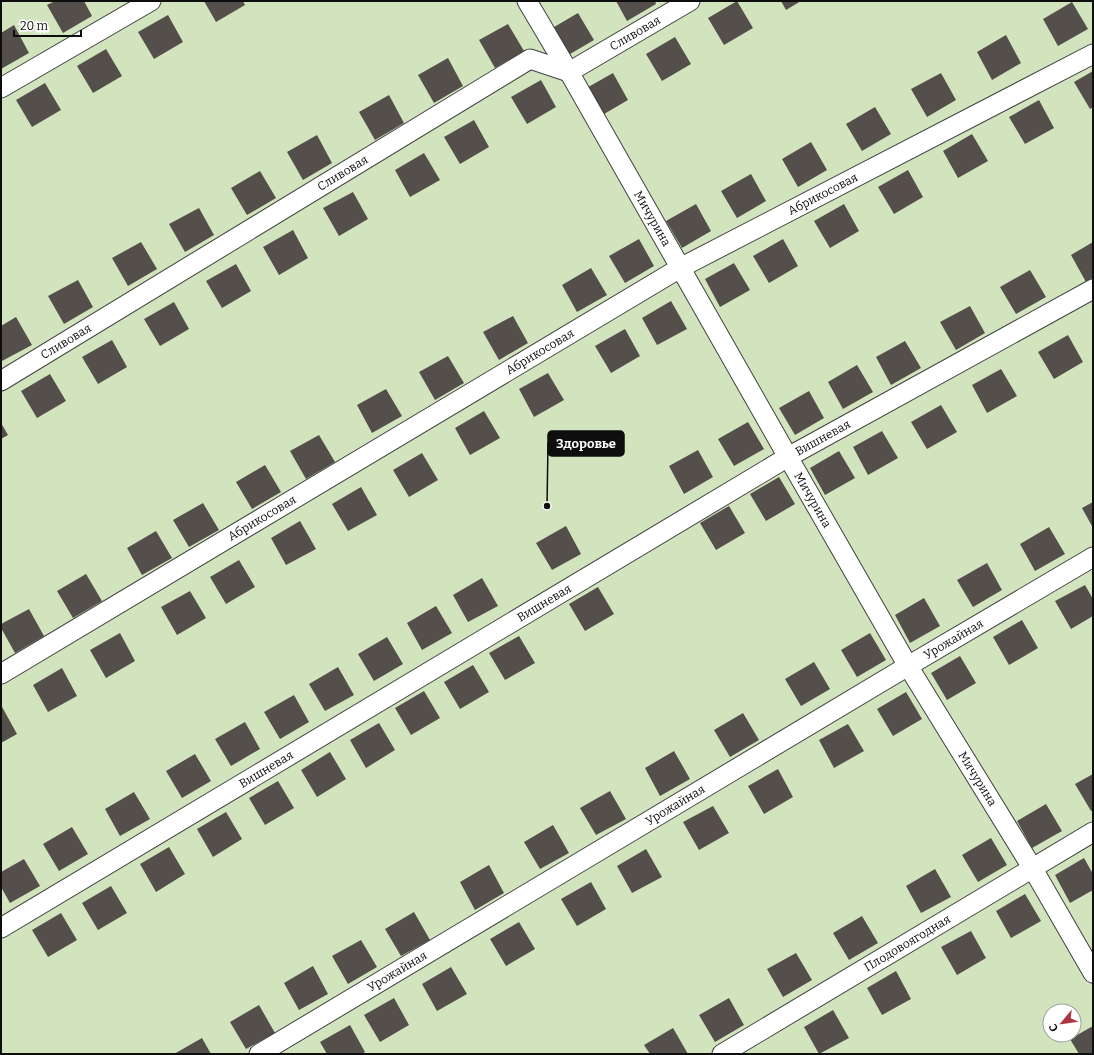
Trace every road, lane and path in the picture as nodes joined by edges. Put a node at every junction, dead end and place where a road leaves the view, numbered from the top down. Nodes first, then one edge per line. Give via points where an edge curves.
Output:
1 (151, 1) edge
2 (527, 1) edge
3 (690, 1) edge
4 (1093, 54) edge
5 (569, 72) junction
6 (1, 88) edge
7 (680, 268) junction
8 (1093, 289) edge
9 (1, 381) edge
10 (788, 457) junction
11 (1093, 557) edge
12 (908, 666) junction
13 (1, 674) edge
14 (1093, 832) edge
15 (1033, 869) junction
16 (1, 928) edge
17 (1093, 973) edge
18 (259, 1054) edge
19 (722, 1054) edge

1 - 6 street
2 - 5 street, Мичурина
3 - 5 street, Сливовая
4 - 7 street, Абрикосовая
5 - 7 street, Мичурина
5 - 9 street, Сливовая via 530,59
7 - 10 street, Мичурина
7 - 13 street, Абрикосовая
8 - 10 street, Вишневая
10 - 12 street, Мичурина
10 - 16 street, Вишневая
11 - 12 street, Урожайная
12 - 15 street, Мичурина
12 - 18 street, Урожайная
14 - 15 street, Плодовоягодная
15 - 17 street, Мичурина
15 - 19 street, Плодовоягодная

